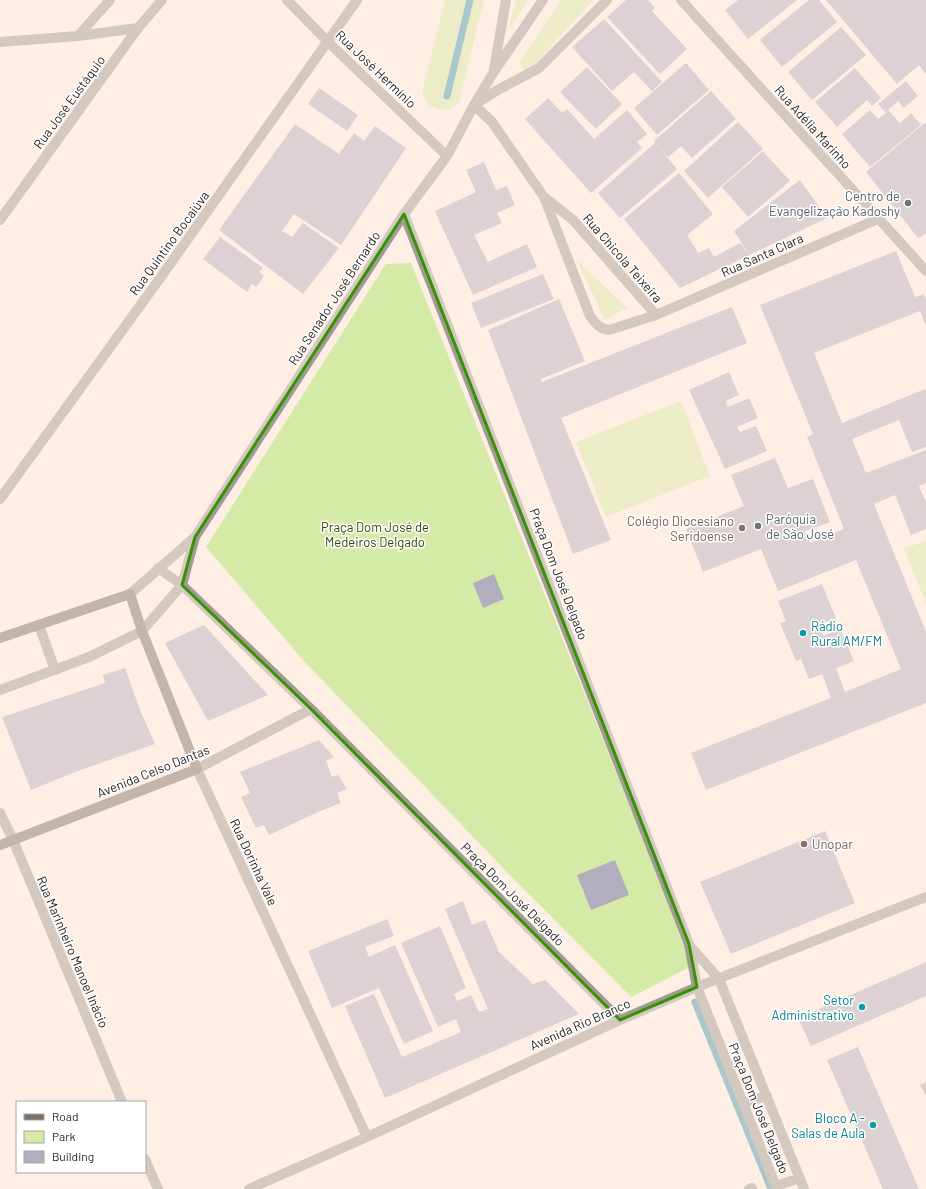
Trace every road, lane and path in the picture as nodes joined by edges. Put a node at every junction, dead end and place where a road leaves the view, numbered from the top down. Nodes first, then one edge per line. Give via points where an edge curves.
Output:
1 (110, 0) edge
2 (162, 0) edge
3 (288, 0) edge
4 (357, 0) edge
5 (506, 0) edge
6 (543, 0) edge
7 (607, 0) edge
8 (681, 0) edge
9 (138, 28) junction
10 (78, 36) junction
11 (0, 42) edge
12 (328, 42) junction
13 (493, 73) junction
14 (474, 105) junction
15 (447, 156) junction
16 (544, 198) junction
17 (404, 214) junction
18 (878, 219) junction
19 (0, 220) edge
20 (926, 271) edge
21 (656, 315) junction
22 (0, 499) edge
23 (195, 537) junction
24 (158, 568) junction
25 (182, 585) junction
26 (130, 594) junction
27 (39, 625) junction
28 (142, 631) junction
29 (0, 638) edge
30 (55, 670) junction
31 (0, 690) edge
32 (311, 708) junction
33 (197, 769) junction
34 (0, 813) edge
35 (13, 840) junction
36 (0, 845) edge
37 (926, 897) edge
38 (689, 944) junction
39 (719, 979) junction
40 (697, 987) junction
41 (620, 1020) junction
42 (766, 1096) junction
43 (122, 1101) edge
44 (743, 1104) junction
45 (367, 1137) junction
46 (146, 1160) edge
47 (800, 1178) junction
48 (776, 1187) edge
49 (158, 1189) edge
50 (249, 1189) edge
51 (804, 1189) edge

1 - 10 street
2 - 9 street, Rua José Eustáquio
3 - 12 street, Rua José Hermínio
4 - 12 street, Rua Quintino Bocaiúva
5 - 13 street
6 - 13 street, Rua Senador José Bernardo
7 - 14 street via 539,68
8 - 18 street, Rua Adélia Marinho
9 - 10 street
9 - 19 street, Rua José Eustáquio
10 - 11 street
12 - 15 street, Rua José Hermínio
12 - 22 street, Rua Quintino Bocaiúva
13 - 14 street, Rua Senador José Bernardo
14 - 15 street, Rua Senador José Bernardo
14 - 16 street, Rua Chicola Teixeira via 492,122
15 - 17 street, Rua Senador José Bernardo
16 - 21 street, Rua Chicola Teixeira via 573,220
16 - 21 street, Rua Chicola Teixeira via 590,316 596,324 602,329 609,330
17 - 23 street, Rua Senador José Bernardo
17 - 38 street, Praça Dom José Delgado
18 - 20 street, Rua Adélia Marinho
18 - 21 street, Rua Santa Clara
23 - 24 street, Rua Senador José Bernardo
23 - 25 street, Rua Senador José Bernardo
24 - 25 street, Praça Dom José Delgado
24 - 26 street, Rua Senador José Bernardo
25 - 28 street, Rua Senador José Bernardo
25 - 32 street, Praça Dom José Delgado
26 - 27 main road, Rua Senador José Bernardo
26 - 28 main road, Rua Dorinha Vale
27 - 29 main road, Rua Senador José Bernardo
27 - 30 street
28 - 30 street, Rua Senador José Bernardo via 89,657
28 - 33 main road, Rua Dorinha Vale
30 - 31 street, Rua Senador José Bernardo
32 - 33 street, Avenida Celso Dantas
32 - 41 street, Praça Dom José Delgado
33 - 35 main road, Avenida Celso Dantas
33 - 45 street, Rua Dorinha Vale
34 - 35 street, Rua Marinheiro Manoel Inácio
35 - 36 main road, Avenida Celso Dantas
35 - 43 street, Rua Marinheiro Manoel Inácio
37 - 39 street, Avenida Rio Branco
38 - 39 street, Praça Dom José Delgado
38 - 40 street, Praça Dom José Delgado
39 - 40 street, Avenida Rio Branco
39 - 42 street, Praça Dom José Delgado
40 - 41 street, Avenida Rio Branco
40 - 44 street, Praça Dom José Delgado
41 - 45 street, Avenida Rio Branco
42 - 44 street
42 - 47 street, Praça Dom José Delgado
44 - 48 street, Praça Dom José Delgado
45 - 50 street, Avenida Rio Branco
46 - 49 street
47 - 48 street
47 - 51 street, Praça Dom José Delgado

